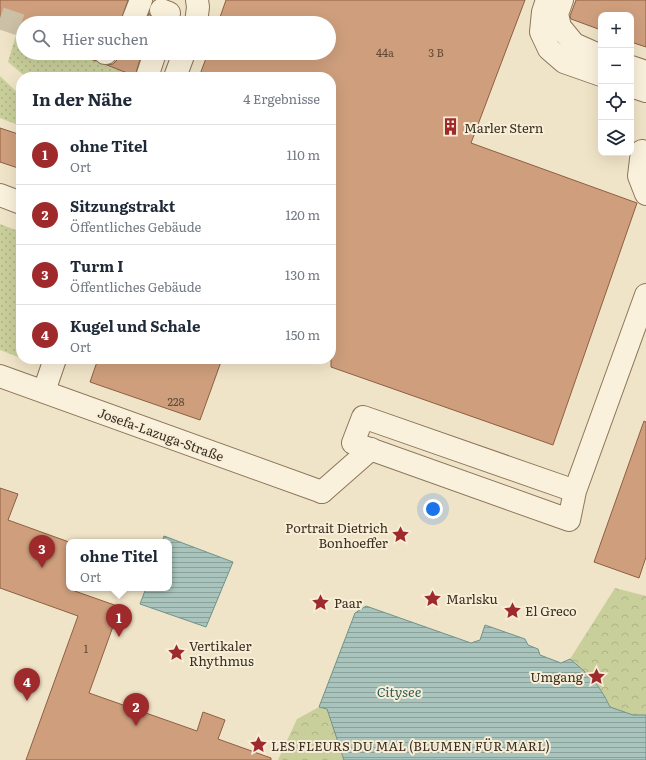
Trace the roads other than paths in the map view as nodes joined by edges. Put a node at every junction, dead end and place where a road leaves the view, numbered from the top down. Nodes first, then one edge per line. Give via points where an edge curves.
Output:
1 (141, 0) edge
2 (197, 0) edge
3 (547, 0) edge
4 (562, 0) edge
5 (135, 16) edge
6 (197, 16) edge
7 (598, 55) edge
8 (153, 60) edge
9 (181, 60) edge
10 (634, 68) edge
11 (149, 72) edge
12 (177, 72) edge
13 (646, 72) edge
14 (598, 74) edge
15 (634, 87) edge
16 (646, 91) edge
17 (642, 151) dead end
18 (646, 194) edge
19 (0, 195) edge
20 (16, 201) edge
21 (646, 295) edge
22 (53, 364) edge
23 (0, 376) edge
24 (44, 392) junction
25 (362, 446) junction
26 (575, 491) junction

1 - 5 street
2 - 6 street
3 - 14 street via 541,32 549,49 564,62
4 - 7 street via 557,14 560,27 574,44
8 - 11 street
9 - 12 street
10 - 13 street
15 - 16 street
17 - 18 street via 640,176
19 - 20 street
21 - 26 street
22 - 24 street
23 - 24 street, Josefa-Lazuga-Straße
24 - 25 street, Josefa-Lazuga-Straße via 322,492
25 - 26 street via 569,520
25 - 26 street via 363,417

